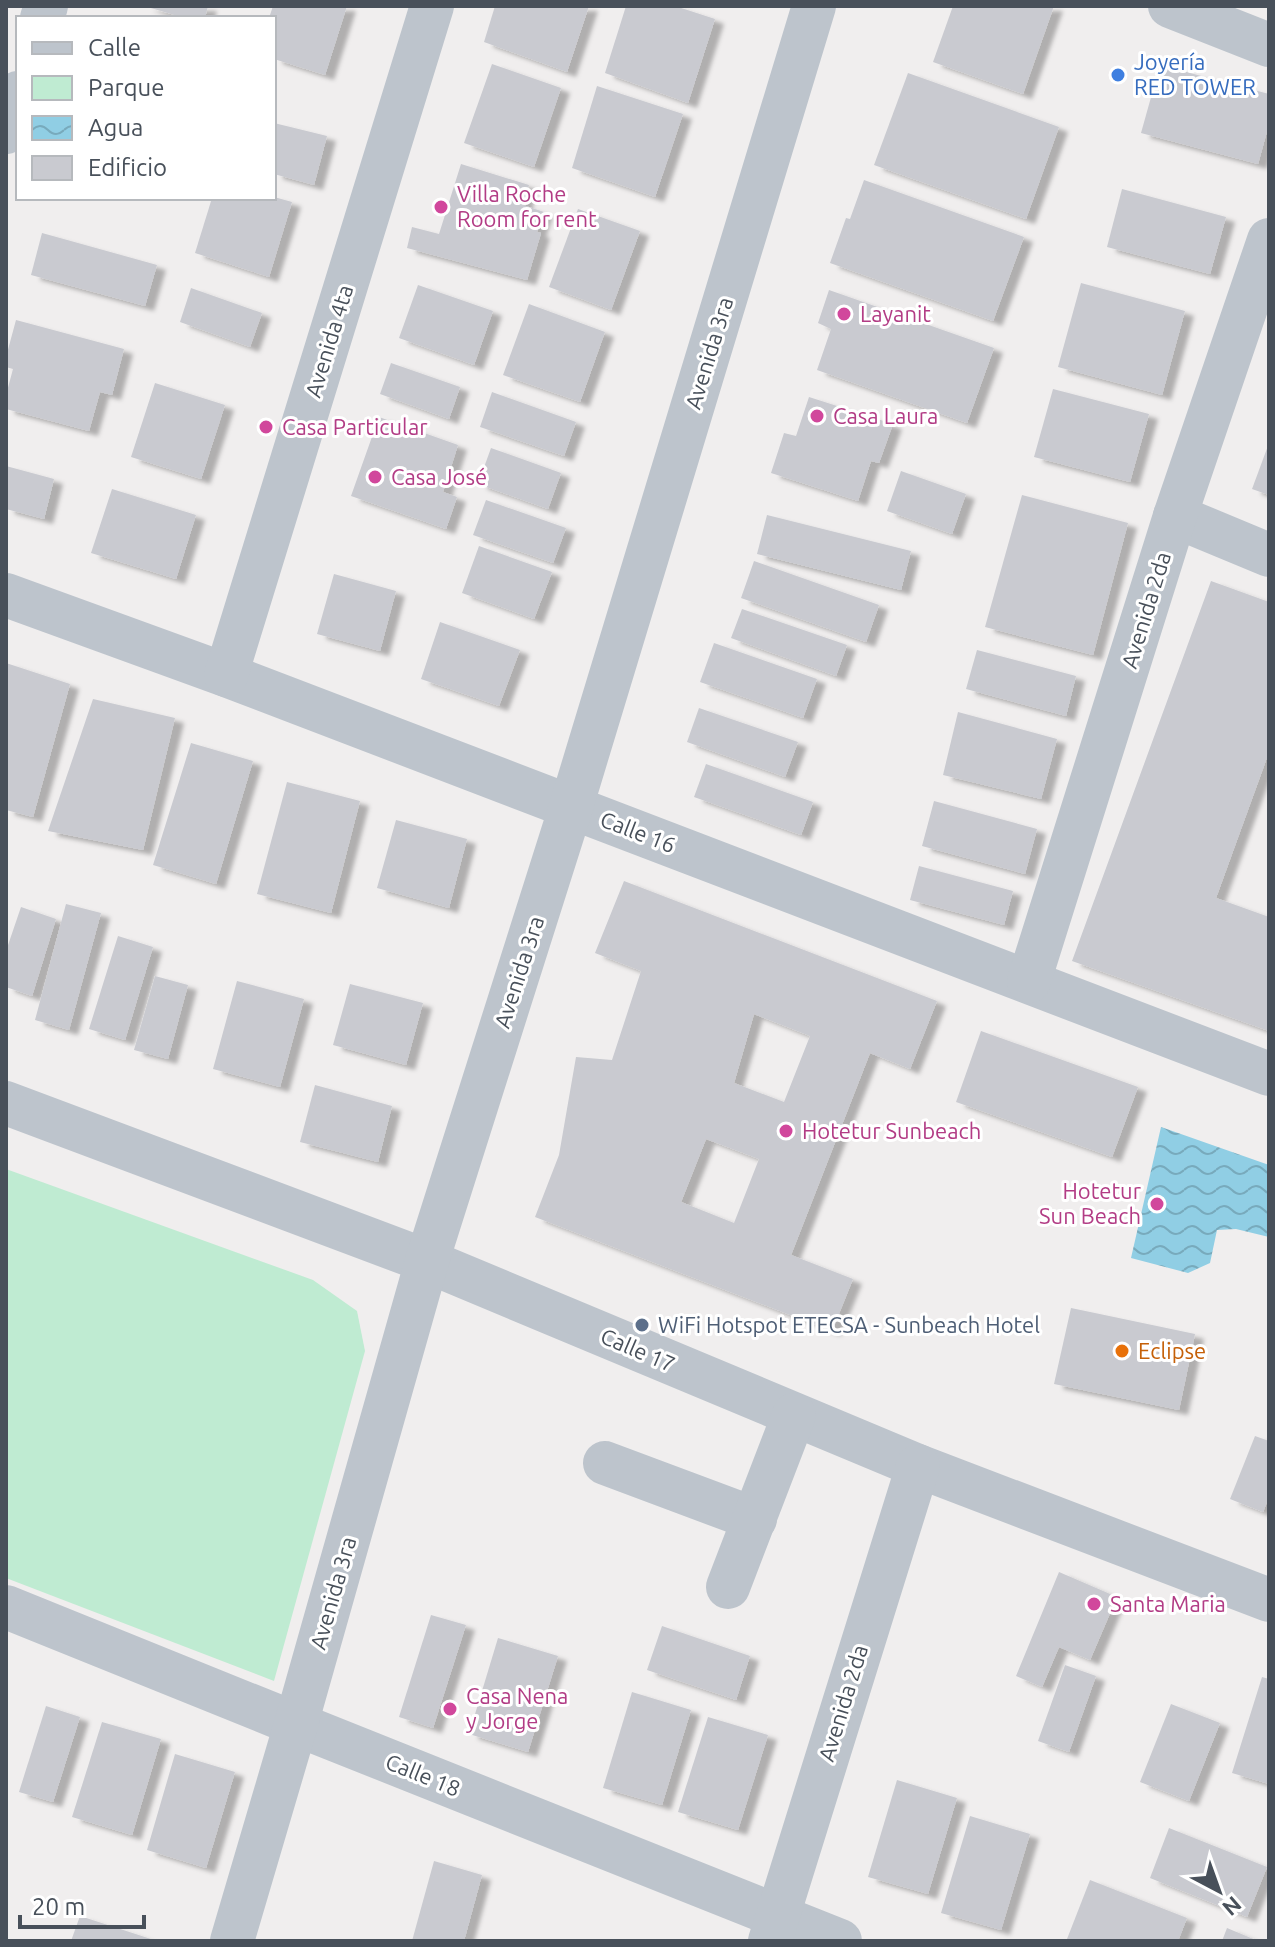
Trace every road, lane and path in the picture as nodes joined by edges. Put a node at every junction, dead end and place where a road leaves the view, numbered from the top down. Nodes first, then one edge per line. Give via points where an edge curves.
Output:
1 (432, 6) edge
2 (814, 6) edge
3 (1170, 6) edge
4 (1269, 45) edge
5 (16, 100) edge
6 (6, 132) edge
7 (1269, 240) edge
8 (1175, 516) junction
9 (1269, 555) edge
10 (6, 595) edge
11 (226, 675) junction
12 (571, 807) junction
13 (1029, 981) junction
14 (1269, 1074) edge
15 (6, 1103) edge
16 (427, 1261) junction
17 (794, 1415) junction
18 (605, 1463) dead end
19 (918, 1466) junction
20 (755, 1519) junction
21 (728, 1587) dead end
22 (1269, 1600) edge
23 (6, 1607) edge
24 (296, 1724) junction
25 (773, 1929) edge
26 (232, 1941) edge
27 (840, 1941) edge

1 - 11 street, Avenida 4ta
2 - 12 street, Avenida 3ra
3 - 4 street
5 - 6 street
7 - 8 street, Avenida 2da
8 - 9 street
8 - 13 street, Avenida 2da
10 - 11 street, Calle 16
11 - 12 street, Calle 16
12 - 13 street, Calle 16
12 - 16 street, Avenida 3ra
13 - 14 street, Calle 16
15 - 16 street, Calle 17
16 - 17 street, Calle 17
16 - 24 street, Avenida 3ra
17 - 19 street, Calle 17
17 - 20 street
18 - 20 street
19 - 22 street, Calle 17
19 - 25 street, Avenida 2da
20 - 21 street
23 - 24 street, Calle 18
24 - 25 street, Calle 18
24 - 26 street, Avenida 3ra
25 - 27 street, Calle 18

